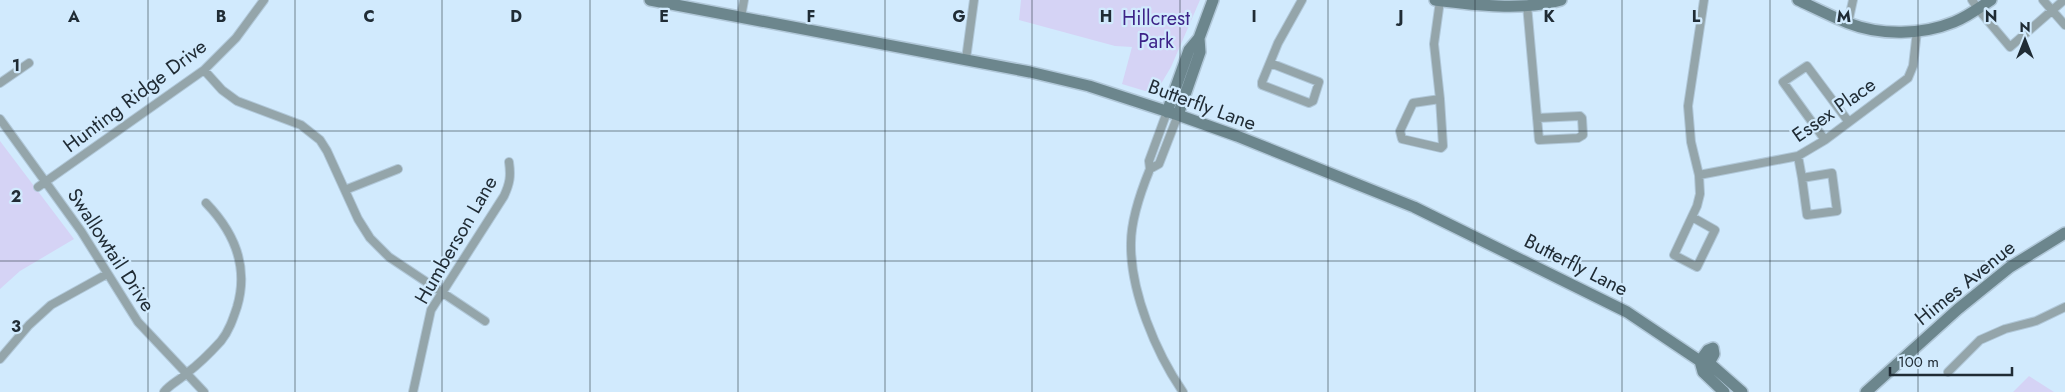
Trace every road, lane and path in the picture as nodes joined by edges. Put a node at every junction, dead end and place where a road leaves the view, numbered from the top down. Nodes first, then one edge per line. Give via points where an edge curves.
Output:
1 (264, 0) edge
2 (650, 0) edge
3 (744, 0) edge
4 (974, 0) edge
5 (1213, 0) edge
6 (1302, 0) edge
7 (1435, 0) edge
8 (1561, 0) edge
9 (1704, 0) edge
10 (1798, 0) edge
11 (1853, 0) edge
12 (1991, 0) edge
13 (2043, 0) edge
14 (2064, 0) edge
15 (1440, 1) edge
16 (1975, 4) edge
17 (1527, 5) junction
18 (2053, 11) junction
19 (741, 17) junction
20 (1848, 23) junction
21 (2065, 25) edge
22 (1917, 31) junction
23 (966, 59) junction
24 (28, 63) dead end
25 (1270, 63) junction
26 (204, 70) junction
27 (0, 83) edge
28 (1440, 99) junction
29 (1172, 113) junction
30 (1537, 118) junction
31 (0, 119) edge
32 (1848, 121) junction
33 (1825, 140) junction
34 (1798, 156) junction
35 (509, 162) dead end
36 (398, 169) dead end
37 (1150, 169) junction
38 (1699, 175) junction
39 (1802, 178) junction
40 (46, 182) junction
41 (38, 187) dead end
42 (345, 190) junction
43 (206, 203) dead end
44 (1692, 217) junction
45 (2065, 233) edge
46 (107, 274) junction
47 (442, 291) junction
48 (2065, 306) edge
49 (485, 321) dead end
50 (0, 359) edge
51 (1705, 362) junction
52 (1948, 372) dead end
53 (187, 373) junction
54 (1869, 391) edge
55 (164, 392) edge
56 (204, 392) edge
57 (413, 392) edge
58 (1183, 392) edge
59 (1724, 392) edge
60 (1742, 392) edge

1 - 26 street, Hunting Ridge Drive via 236,38
2 - 19 street, Butterfly Lane
3 - 19 street
4 - 23 street
5 - 29 street via 1199,38 1188,50
6 - 25 street
7 - 15 street
8 - 17 street
9 - 38 street via 1688,106 1691,142
10 - 20 street
11 - 20 street
12 - 16 street
13 - 18 street
14 - 18 street
15 - 17 street
15 - 28 street via 1434,44
16 - 18 street via 2010,47
16 - 22 street via 1956,21
17 - 30 street
18 - 21 street
19 - 23 street, Butterfly Lane
20 - 22 street via 1882,31
22 - 32 street, Essex Place via 1913,66 1908,78
23 - 29 street, Butterfly Lane via 1089,86
24 - 27 street
25 - 25 street via 1262,82 1264,87 1309,103 1313,101 1319,82
26 - 40 street, Hunting Ridge Drive
26 - 42 street via 237,101 310,131 327,151
28 - 28 street via 1413,103 1400,131 1402,139 1443,146
29 - 37 street via 1150,161
29 - 37 street via 1159,164
29 - 51 street, Butterfly Lane via 1414,207 1627,312
30 - 30 street via 1580,116 1583,135 1539,140
31 - 40 street, Swallowtail Drive
32 - 33 street, Essex Place
32 - 33 street via 1807,66 1783,82
33 - 34 street, Essex Place
34 - 38 street, Essex Place
34 - 39 street
35 - 47 street, Humberson Lane via 510,184 504,196
36 - 42 street
37 - 58 street via 1134,218 1132,266 1157,349
38 - 44 street via 1700,194
39 - 39 street via 1806,215 1837,211 1832,173
40 - 41 street, Hunting Ridge Drive
40 - 46 street, Swallowtail Drive
42 - 47 street via 370,238 389,257
43 - 53 street via 236,245 241,287 229,329
44 - 44 street via 1715,230 1697,267 1674,255
45 - 54 street, Himes Avenue via 2010,267 1958,308
46 - 50 street via 51,305
46 - 53 street, Swallowtail Drive via 138,322
47 - 49 street
47 - 57 street, Humberson Lane via 431,310
48 - 52 street via 2036,321 1980,340
51 - 59 street, Butterfly Lane via 1703,372
51 - 60 street, Butterfly Lane
53 - 55 street
53 - 56 street, Swallowtail Drive

